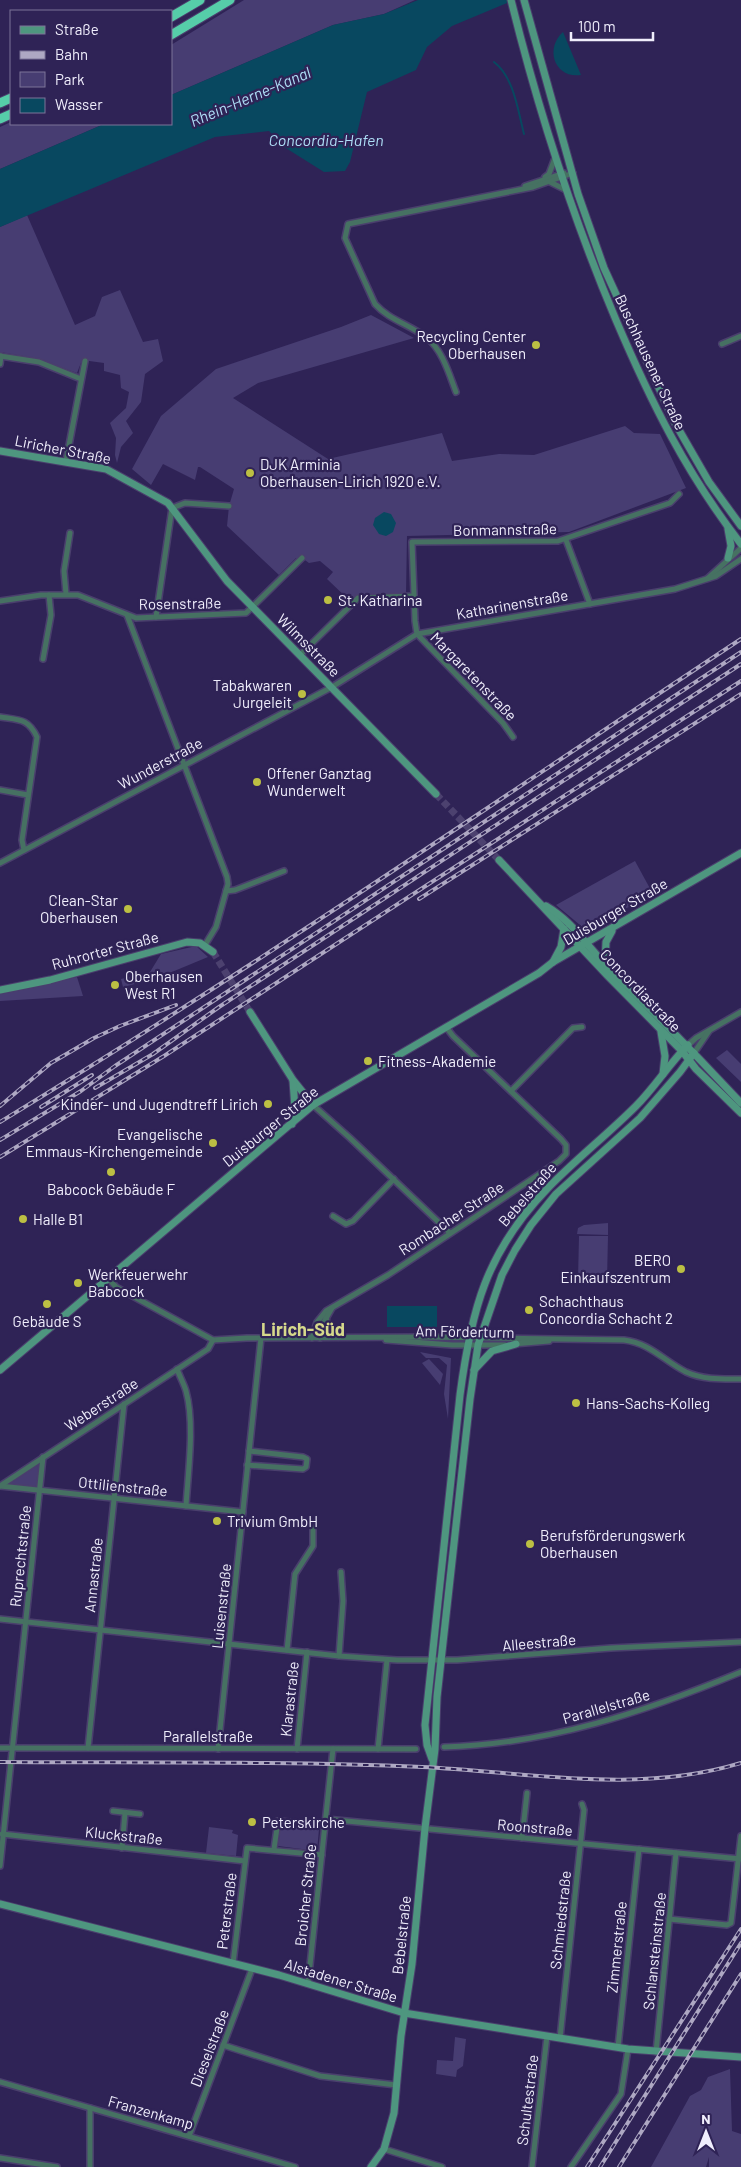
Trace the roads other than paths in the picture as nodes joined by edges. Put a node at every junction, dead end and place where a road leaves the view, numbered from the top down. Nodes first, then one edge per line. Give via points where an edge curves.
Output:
1 (200, 0) edge
2 (230, 0) edge
3 (511, 0) edge
4 (525, 3) edge
5 (172, 16) edge
6 (172, 34) edge
7 (555, 158) junction
8 (573, 173) junction
9 (561, 176) junction
10 (543, 179) junction
11 (550, 182) junction
12 (520, 188) junction
13 (566, 190) junction
14 (741, 336) edge
15 (722, 344) dead end
16 (1, 356) edge
17 (85, 361) dead end
18 (0, 364) edge
19 (81, 379) junction
20 (456, 392) dead end
21 (0, 451) edge
22 (66, 462) junction
23 (679, 494) dead end
24 (229, 506) dead end
25 (172, 508) junction
26 (741, 526) edge
27 (728, 529) junction
28 (70, 533) dead end
29 (566, 540) junction
30 (412, 542) joint
31 (741, 546) edge
32 (302, 558) dead end
33 (728, 558) junction
34 (741, 559) edge
35 (708, 578) junction
36 (66, 594) junction
37 (49, 595) junction
38 (414, 596) junction
39 (0, 601) edge
40 (590, 604) junction
41 (253, 607) junction
42 (127, 615) junction
43 (156, 617) junction
44 (417, 634) junction
45 (300, 655) junction
46 (43, 659) dead end
47 (332, 686) junction
48 (0, 717) edge
49 (513, 737) dead end
50 (184, 764) junction
51 (0, 790) edge
52 (436, 794) tunnel mouth
53 (28, 795) junction
54 (24, 850) junction
55 (741, 853) edge
56 (499, 860) tunnel mouth
57 (0, 863) edge
58 (284, 871) dead end
59 (226, 890) junction
60 (540, 902) junction
61 (614, 928) junction
62 (564, 930) junction
63 (205, 945) junction
64 (583, 946) junction
65 (213, 952) tunnel mouth
66 (552, 962) junction
67 (606, 964) junction
68 (0, 990) edge
69 (250, 1012) tunnel mouth
70 (741, 1012) edge
71 (446, 1027) junction
72 (582, 1027) dead end
73 (710, 1031) junction
74 (661, 1032) junction
75 (688, 1045) junction
76 (682, 1052) junction
77 (694, 1053) junction
78 (689, 1061) junction
79 (663, 1075) junction
80 (293, 1080) junction
81 (510, 1091) junction
82 (741, 1103) edge
83 (313, 1105) junction
84 (741, 1113) edge
85 (292, 1124) junction
86 (606, 1135) junction
87 (605, 1150) junction
88 (394, 1179) junction
89 (333, 1216) dead end
90 (450, 1233) junction
91 (109, 1279) junction
92 (332, 1307) junction
93 (326, 1318) junction
94 (261, 1338) junction
95 (312, 1338) junction
96 (320, 1338) junction
97 (341, 1338) junction
98 (212, 1340) junction
99 (553, 1340) junction
100 (467, 1341) junction
101 (479, 1342) junction
102 (516, 1344) junction
103 (0, 1370) edge
104 (177, 1370) junction
105 (474, 1371) junction
106 (741, 1379) edge
107 (124, 1404) junction
108 (249, 1451) junction
109 (43, 1458) junction
110 (247, 1465) junction
111 (0, 1486) edge
112 (39, 1490) junction
113 (114, 1498) junction
114 (186, 1506) junction
115 (243, 1512) junction
116 (448, 1512) junction
117 (458, 1514) junction
118 (313, 1528) dead end
119 (341, 1572) dead end
120 (0, 1619) edge
121 (25, 1622) junction
122 (100, 1630) junction
123 (741, 1642) edge
124 (229, 1644) junction
125 (287, 1650) junction
126 (307, 1652) junction
127 (339, 1656) junction
128 (387, 1660) junction
129 (442, 1660) junction
130 (432, 1661) junction
131 (741, 1672) edge
132 (444, 1747) dead end
133 (0, 1748) edge
134 (12, 1748) junction
135 (88, 1748) junction
136 (218, 1749) junction
137 (297, 1749) junction
138 (333, 1749) junction
139 (378, 1749) junction
140 (416, 1749) dead end
141 (432, 1760) junction
142 (527, 1793) dead end
143 (582, 1804) dead end
144 (113, 1811) dead end
145 (126, 1812) junction
146 (140, 1814) dead end
147 (326, 1819) junction
148 (289, 1822) dead end
149 (425, 1828) junction
150 (1, 1834) edge
151 (741, 1836) edge
152 (522, 1838) junction
153 (581, 1843) junction
154 (122, 1848) junction
155 (638, 1849) junction
156 (274, 1850) junction
157 (676, 1853) junction
158 (322, 1855) junction
159 (740, 1859) edge
160 (245, 1862) junction
161 (0, 1866) edge
162 (0, 1904) edge
163 (669, 1919) junction
164 (233, 1963) junction
165 (252, 1969) junction
166 (308, 1984) junction
167 (404, 2013) junction
168 (547, 2036) junction
169 (560, 2038) junction
170 (223, 2045) junction
171 (618, 2047) junction
172 (628, 2049) junction
173 (656, 2052) junction
174 (741, 2057) edge
175 (0, 2082) edge
176 (396, 2085) junction
177 (90, 2108) junction
178 (189, 2136) junction
179 (384, 2148) junction
180 (0, 2158) edge
181 (57, 2167) edge
182 (90, 2167) edge
183 (295, 2167) edge
184 (371, 2167) edge
185 (442, 2167) edge
186 (532, 2167) edge
187 (571, 2167) edge

1 - 5 highway
2 - 6 highway
3 - 7 street, Buschhausener Straße
4 - 8 street, Buschhausener Straße
7 - 9 street, Buschhausener Straße
7 - 10 street via 549,174
8 - 9 street
8 - 26 street, Buschhausener Straße via 604,268 655,383 709,482
9 - 10 street
9 - 11 street
9 - 13 street, Buschhausener Straße
10 - 12 street
11 - 12 street
11 - 13 street
12 - 20 street via 348,224 345,238 375,304 381,311 427,338 440,353
13 - 27 street, Buschhausener Straße via 595,272 645,388 684,462
14 - 15 street
16 - 18 street
16 - 19 street via 39,362
17 - 19 street
19 - 22 street
21 - 22 street, Liricher Straße
22 - 25 street, Liricher Straße via 112,471
23 - 29 street, Bonmannstraße via 670,503
24 - 25 street via 185,503
25 - 41 street, Wilmsstraße via 222,575
25 - 43 street
27 - 31 street, Buschhausener Straße
27 - 33 street via 731,546
28 - 36 street via 64,571
29 - 30 street, Bonmannstraße
29 - 40 street
30 - 38 street, Margaretenstraße
31 - 33 street, Katharinenstraße
32 - 41 street
33 - 35 street, Katharinenstraße
34 - 35 street, Katharinenstraße
35 - 40 street, Katharinenstraße via 675,589
36 - 37 street, Rosenstraße
36 - 42 street, Rosenstraße via 85,596
37 - 39 street, Rosenstraße
37 - 46 street via 51,615
38 - 44 street, Margaretenstraße
38 - 45 street via 359,598
40 - 44 street, Katharinenstraße
41 - 43 street, Rosenstraße via 246,614
41 - 45 street, Wilmsstraße
42 - 43 street, Rosenstraße
42 - 50 street
44 - 47 street, Katharinenstraße
44 - 49 street, Margaretenstraße
45 - 47 street, Wilmsstraße
47 - 50 street, Wunderstraße
47 - 52 street, Wilmsstraße
48 - 53 street via 25,721 33,727 37,737
50 - 54 street, Wunderstraße
50 - 59 street via 227,877
51 - 53 street
53 - 54 street via 22,840
54 - 57 street, Wunderstraße
55 - 61 street, Duisburger Straße
56 - 60 street
58 - 59 street via 232,891
59 - 63 street via 216,927
60 - 62 street
60 - 64 street via 561,916
61 - 64 street, Duisburger Straße
61 - 67 street via 606,942
62 - 64 street
62 - 66 street via 561,947
63 - 65 street
63 - 68 street, Ruhrorter Straße via 181,943 74,974
64 - 66 street, Duisburger Straße
64 - 67 street, Concordiastraße
64 - 74 street, Concordiastraße
66 - 71 street, Duisburger Straße via 539,973
67 - 75 street, Concordiastraße
69 - 80 street
70 - 73 street
71 - 81 street
71 - 83 street, Duisburger Straße
72 - 81 street via 573,1028
73 - 75 street
73 - 77 street
74 - 76 street, Concordiastraße
74 - 79 street via 665,1053
75 - 76 street, Concordiastraße
75 - 77 street, Concordiastraße
76 - 78 street, Concordiastraße
76 - 79 street, Bebelstraße
77 - 78 street
77 - 82 street, Concordiastraße
78 - 84 street, Concordiastraße
78 - 87 street, Bebelstraße via 640,1118
79 - 86 street, Bebelstraße
80 - 83 street
80 - 85 street via 295,1108
81 - 90 street, Rombacher Straße via 561,1139 567,1151 562,1159
83 - 85 street, Duisburger Straße
83 - 88 street
85 - 91 street, Duisburger Straße
86 - 87 street
86 - 100 street, Bebelstraße via 548,1188 510,1234 486,1279
87 - 101 street, Bebelstraße via 556,1194 519,1242 496,1289
88 - 89 street via 353,1222 346,1224
88 - 90 street
90 - 92 street, Rombacher Straße via 388,1275
91 - 98 street via 116,1287
91 - 103 street, Duisburger Straße
92 - 93 street
92 - 95 street, Rombacher Straße via 320,1318
93 - 96 street
93 - 97 street via 329,1330
94 - 95 street, Am Förderturm
94 - 98 street, Am Förderturm
94 - 108 street, Luisenstraße
95 - 96 street, Am Förderturm
96 - 97 street, Am Förderturm
97 - 100 street, Am Förderturm
98 - 104 street, Weberstraße via 208,1349
99 - 101 street, Am Förderturm
99 - 102 street, Am Förderturm
99 - 106 street, Am Förderturm via 634,1342 656,1350 688,1373
100 - 101 street, Am Förderturm
100 - 116 street, Bebelstraße
101 - 102 street, Am Förderturm
101 - 105 street, Bebelstraße
102 - 105 street via 492,1351
104 - 107 street, Weberstraße
104 - 114 street via 186,1391 188,1410
105 - 117 street, Bebelstraße
107 - 109 street, Weberstraße
107 - 113 street, Annastraße
108 - 110 street, Luisenstraße
108 - 110 street via 303,1457 307,1463 303,1469
109 - 111 street, Weberstraße
109 - 112 street, Ruprechtstraße
110 - 115 street, Luisenstraße
111 - 112 street, Ottilienstraße
112 - 113 street, Ottilienstraße
112 - 121 street, Ruprechtstraße
113 - 114 street, Ottilienstraße
113 - 122 street, Annastraße
114 - 115 street, Ottilienstraße
115 - 124 street, Luisenstraße
116 - 117 street
116 - 130 street, Bebelstraße
117 - 129 street, Bebelstraße
118 - 125 street via 313,1546 295,1574
119 - 127 street via 343,1614
120 - 121 street, Alleestraße
121 - 122 street, Alleestraße
121 - 134 street, Ruprechtstraße
122 - 124 street, Alleestraße
122 - 135 street, Annastraße
123 - 129 street, Alleestraße
124 - 125 street, Alleestraße
124 - 136 street, Luisenstraße
125 - 126 street, Alleestraße
126 - 127 street, Alleestraße
126 - 137 street, Klarastraße
127 - 128 street, Alleestraße
128 - 130 street, Alleestraße
128 - 139 street
129 - 130 street, Alleestraße
129 - 141 street, Bebelstraße
130 - 141 street, Bebelstraße via 425,1725
131 - 132 street, Parallelstraße via 638,1712 572,1730 514,1742
133 - 134 street, Parallelstraße
134 - 135 street, Parallelstraße
134 - 150 street, Ruprechtstraße
135 - 136 street, Parallelstraße
136 - 137 street, Parallelstraße
137 - 138 street, Parallelstraße
138 - 139 street, Parallelstraße
138 - 147 street, Broicher Straße
139 - 140 street, Parallelstraße
141 - 149 street, Bebelstraße
142 - 152 street
143 - 153 street, Schmiedstraße
144 - 145 street
145 - 146 street
145 - 154 street
147 - 149 street, Roonstraße
147 - 158 street, Broicher Straße
148 - 156 street via 278,1821
149 - 152 street, Roonstraße
149 - 167 street, Bebelstraße
150 - 154 street, Kluckstraße
150 - 161 street, Ruprechtstraße
151 - 159 street
152 - 153 street, Roonstraße
153 - 155 street, Roonstraße
153 - 169 street, Schmiedstraße
154 - 160 street, Kluckstraße
155 - 157 street, Roonstraße
155 - 171 street, Zimmerstraße
156 - 158 street
156 - 160 street via 249,1847
157 - 159 street, Roonstraße
157 - 163 street, Schlansteinstraße
158 - 166 street, Broicher Straße
159 - 163 street via 730,1924
160 - 164 street, Peterstraße
162 - 164 street, Alstadener Straße
163 - 173 street, Schlansteinstraße
164 - 165 street, Alstadener Straße
165 - 166 street, Alstadener Straße
165 - 170 street, Dieselstraße
166 - 167 street, Alstadener Straße
167 - 168 street, Alstadener Straße
167 - 176 street, Bebelstraße
168 - 169 street, Alstadener Straße
168 - 186 street, Schultestraße
169 - 171 street, Alstadener Straße
170 - 176 street via 320,2076
170 - 178 street, Dieselstraße
171 - 172 street, Alstadener Straße
172 - 173 street, Alstadener Straße
172 - 187 street via 621,2094
173 - 174 street, Alstadener Straße
175 - 177 street, Franzenkamp
176 - 179 street, Bebelstraße via 392,2124
177 - 178 street, Franzenkamp
177 - 182 street
178 - 183 street, Franzenkamp
179 - 184 street, Bebelstraße
179 - 185 street
180 - 181 street

